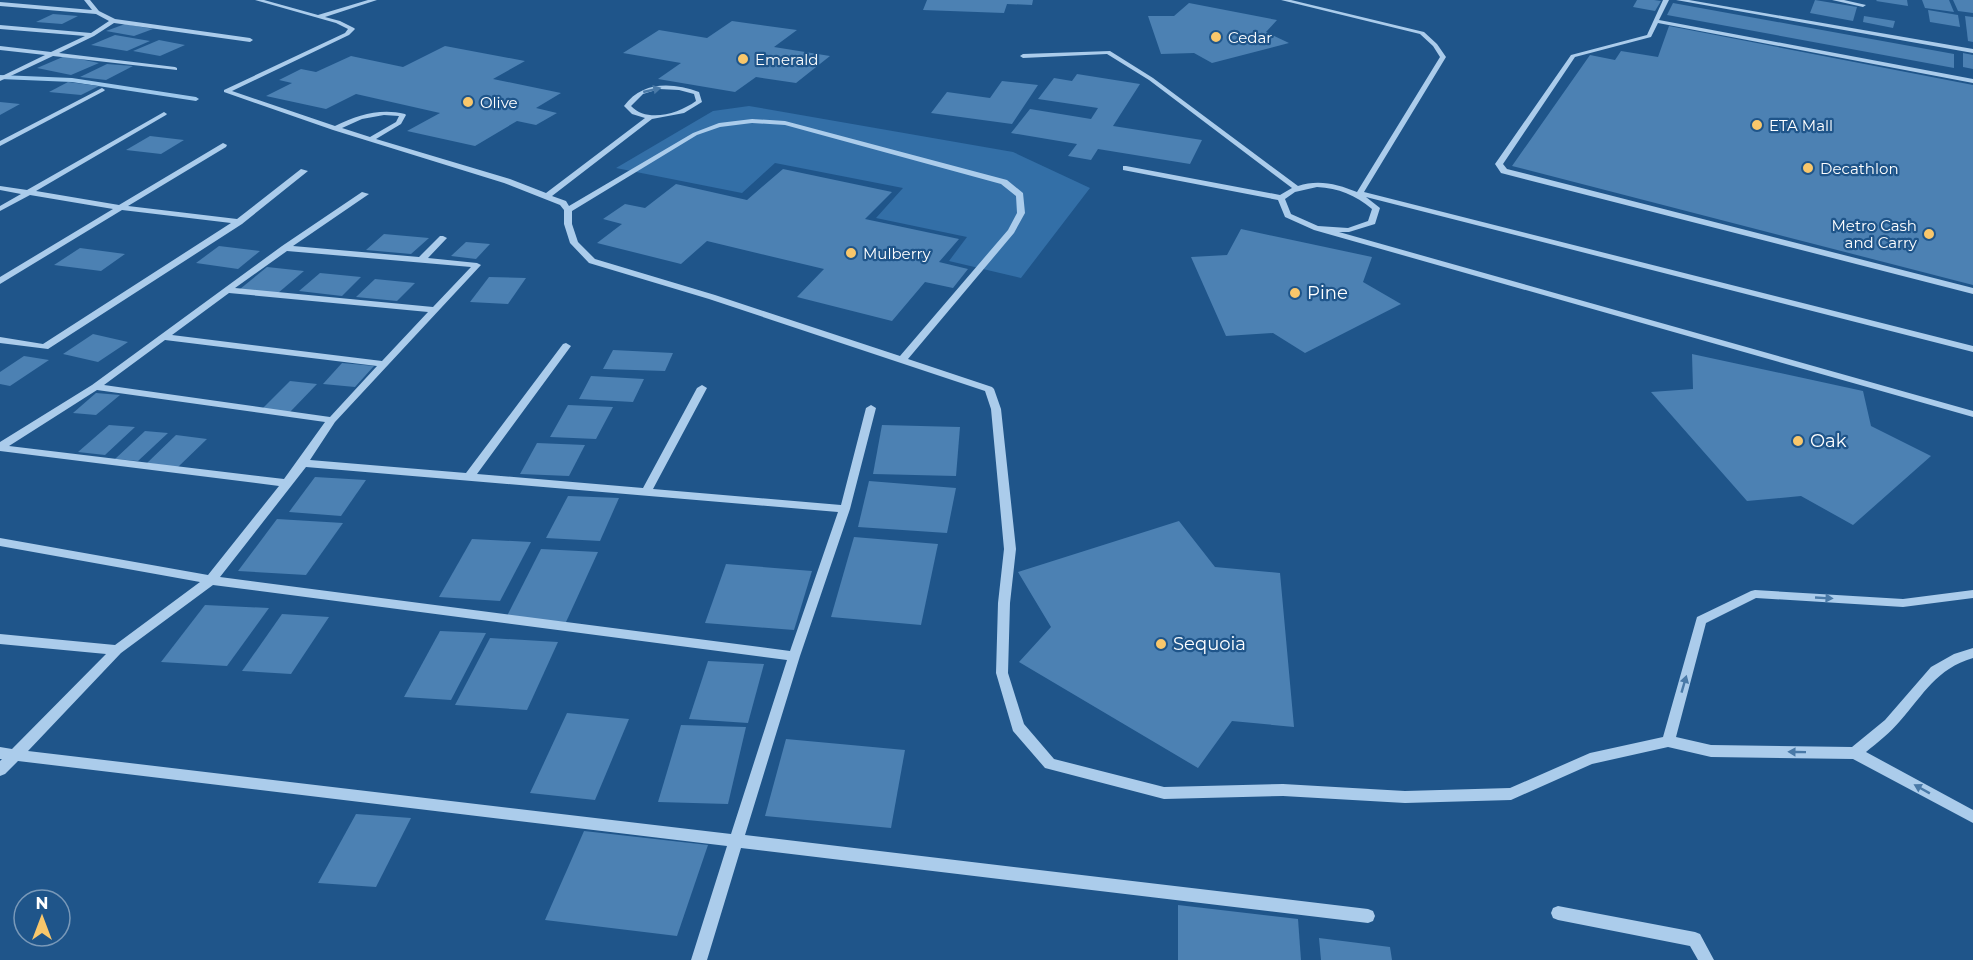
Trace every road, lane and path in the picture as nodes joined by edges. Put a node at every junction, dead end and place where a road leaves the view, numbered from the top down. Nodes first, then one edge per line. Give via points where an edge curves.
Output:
1 (8, 0) edge
2 (87, 0) edge
3 (258, 0) edge
4 (374, 0) edge
5 (1284, 0) edge
6 (1666, 0) edge
7 (1679, 0) edge
8 (1835, 0) edge
9 (0, 4) edge
10 (1863, 5) dead end
11 (97, 12) junction
12 (316, 17) junction
13 (113, 21) junction
14 (1656, 21) junction
15 (0, 27) edge
16 (92, 35) junction
17 (250, 40) dead end
18 (0, 48) edge
19 (1973, 51) edge
20 (55, 53) junction
21 (1023, 56) dead end
22 (175, 69) dead end
23 (0, 80) edge
24 (1973, 81) edge
25 (102, 90) dead end
26 (164, 114) dead end
27 (650, 117) junction
28 (335, 129) junction
29 (370, 140) junction
30 (0, 144) edge
31 (224, 144) dead end
32 (1126, 168) dead end
33 (304, 171) dead end
34 (1295, 187) junction
35 (0, 188) edge
36 (28, 193) junction
37 (1360, 193) junction
38 (365, 194) dead end
39 (547, 196) junction
40 (1281, 198) junction
41 (124, 208) junction
42 (0, 209) edge
43 (568, 210) junction
44 (238, 222) junction
45 (1317, 228) junction
46 (443, 238) dead end
47 (285, 248) junction
48 (421, 260) junction
49 (0, 281) edge
50 (227, 290) junction
51 (1973, 291) edge
52 (435, 310) junction
53 (164, 337) junction
54 (0, 340) edge
55 (566, 346) dead end
56 (1973, 349) edge
57 (903, 359) junction
58 (383, 364) junction
59 (95, 387) junction
60 (702, 388) dead end
61 (871, 408) dead end
62 (1973, 414) edge
63 (332, 420) junction
64 (0, 448) edge
65 (303, 463) junction
66 (469, 477) junction
67 (285, 483) junction
68 (646, 492) junction
69 (845, 509) junction
70 (0, 542) edge
71 (210, 580) junction
72 (1973, 594) edge
73 (0, 639) edge
74 (117, 650) junction
75 (1973, 653) edge
76 (794, 656) junction
77 (1668, 741) junction
78 (1855, 753) junction
79 (7, 754) edge
80 (0, 770) edge
81 (1973, 817) edge
82 (736, 842) junction
83 (1558, 913) dead end
84 (1368, 916) dead end
85 (699, 960) edge
86 (1706, 960) edge

1 - 9 street
2 - 11 street
3 - 12 street
4 - 12 street
5 - 37 street via 1422,33 1443,57
6 - 14 street
7 - 19 street
8 - 10 street
9 - 11 street
11 - 13 street
12 - 28 street via 352,29 226,91
13 - 16 street
13 - 17 street
14 - 24 street
14 - 51 street via 1649,36 1573,56 1499,165 1504,171
15 - 16 street
16 - 20 street
18 - 20 street
20 - 22 street
20 - 23 street
21 - 34 street via 1108,52 1151,79
25 - 30 street
26 - 36 street
27 -> 27 street via 634,113 627,106 632,97 666,87 697,93 699,102 689,110
27 - 39 street
28 - 29 street
28 - 29 street via 372,112 403,115 399,123
29 - 39 street
31 - 41 street
32 - 40 street
33 - 44 street
34 - 37 street via 1327,184
34 - 40 street
35 - 36 street
36 - 41 street
36 - 42 street
37 - 45 street via 1376,208 1372,222 1349,230
37 - 56 street
38 - 47 street
39 - 43 street via 563,203
40 - 45 street via 1288,215
41 - 44 street
41 - 49 street
43 - 57 street via 574,243 592,261
43 - 57 street via 695,134 719,125 752,121 785,123 1004,182 1020,195 1021,213 1016,222
44 - 54 street via 45,347
45 - 62 street
46 - 48 street
47 - 48 street
47 - 50 street
48 - 52 street via 477,265
50 - 52 street
50 - 53 street
52 - 58 street
53 - 58 street
53 - 59 street
55 - 66 street
57 - 77 street via 989,389 996,409 1010,549 1002,673 1018,727 1050,764 1164,793 1283,790 1406,797 1511,795 1590,759
58 - 63 street
59 - 63 street
59 - 64 street
60 - 68 street
61 - 69 street
63 - 65 street
64 - 67 street
65 - 66 street
65 - 67 street
66 - 68 street
67 - 71 street
68 - 69 street
69 - 76 street
70 - 71 street
71 - 74 street
71 - 76 street
77 -> 72 street via 1701,621 1755,594 1903,603
73 - 74 street
74 - 79 street
75 - 78 street via 1927,676 1894,720
76 - 82 street
78 -> 77 street via 1711,751
81 -> 78 street
79 - 80 street
79 - 82 street
82 - 84 street
82 - 85 street
83 - 86 street via 1695,939

